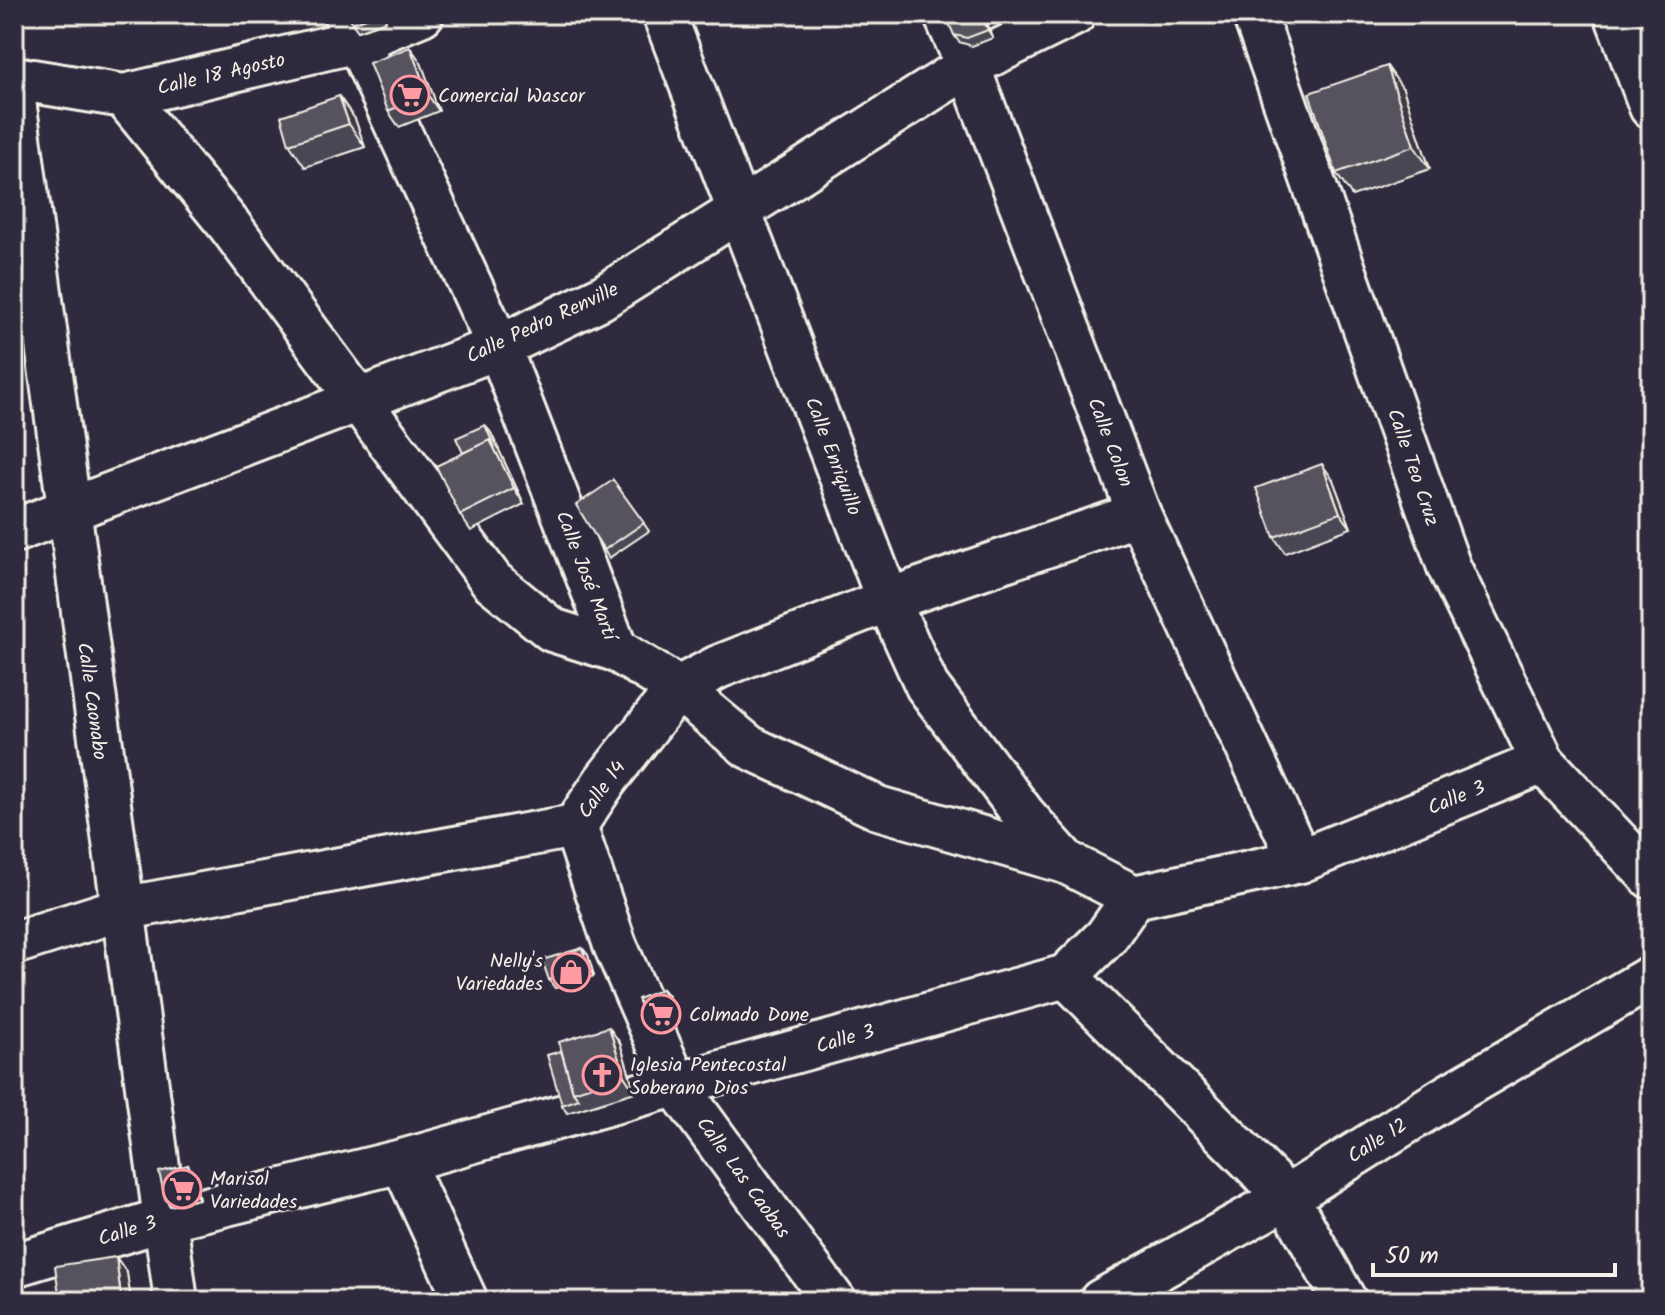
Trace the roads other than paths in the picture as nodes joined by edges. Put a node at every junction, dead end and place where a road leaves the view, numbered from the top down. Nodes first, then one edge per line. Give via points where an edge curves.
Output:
1 (422, 14) edge
2 (664, 14) edge
3 (945, 14) edge
4 (1074, 14) edge
5 (1254, 14) edge
6 (1616, 14) edge
7 (351, 28) edge
8 (968, 66) junction
9 (14, 78) edge
10 (124, 96) junction
11 (14, 100) edge
12 (1651, 107) edge
13 (741, 210) junction
14 (499, 347) junction
15 (359, 398) junction
16 (68, 511) junction
17 (1139, 514) junction
18 (14, 531) edge
19 (888, 600) junction
20 (616, 650) junction
21 (678, 688) junction
22 (1543, 762) junction
23 (575, 826) junction
24 (1300, 861) junction
25 (1066, 862) junction
26 (1651, 877) edge
27 (1134, 897) junction
28 (121, 909) junction
29 (14, 943) edge
30 (1066, 976) junction
31 (1651, 977) edge
32 (676, 1085) junction
33 (402, 1161) junction
34 (1287, 1197) junction
35 (165, 1219) junction
36 (14, 1265) edge
37 (176, 1301) edge
38 (466, 1301) edge
39 (834, 1301) edge
40 (1101, 1301) edge
41 (1345, 1301) edge

1 - 7 street, Calle 18 Agosto
2 - 13 street, Calle Enriquillo
3 - 8 street, Calle Colon
4 - 8 street, Calle Pedro Renville
5 - 22 street, Calle Teo Cruz via 1449,567
6 - 12 street
7 - 10 street, Calle 18 Agosto
7 - 14 street, Calle José Martí
8 - 13 street, Calle Pedro Renville
8 - 17 street, Calle Colon
9 - 10 street, Calle 18 Agosto
10 - 15 street
11 - 16 street, Calle Caonabo
13 - 14 street, Calle Pedro Renville via 601,298
13 - 19 street, Calle Enriquillo
14 - 15 street, Calle Pedro Renville
14 - 20 street, Calle José Martí
15 - 16 street, Calle Pedro Renville
15 - 20 street via 492,581 552,630
16 - 18 street, Calle Pedro Renville
16 - 28 street, Calle Caonabo
17 - 19 street, Calle 14
17 - 24 street, Calle Colon
19 - 21 street, Calle 14
19 - 25 street, Calle Enriquillo via 927,686
20 - 21 street, Calle José Martí
21 - 23 street, Calle 14
21 - 25 street, Calle José Martí via 749,747 878,808
22 - 24 street, Calle 3
22 - 26 street, Calle Teo Cruz
23 - 28 street, Calle 14
23 - 32 street, Calle Las Caobas via 615,945
24 - 27 street, Calle 3
25 - 27 street, Calle José Martí
27 - 30 street, Calle 3 via 1106,937
28 - 29 street, Calle 14
28 - 35 street, Calle Caonabo
30 - 32 street, Calle 3
30 - 34 street
31 - 34 street, Calle 12
32 - 33 street, Calle 3
32 - 39 street, Calle Las Caobas
33 - 35 street, Calle 3
33 - 38 street
34 - 40 street, Calle 12
34 - 41 street
35 - 36 street, Calle 3
35 - 37 street, Calle Caonabo

